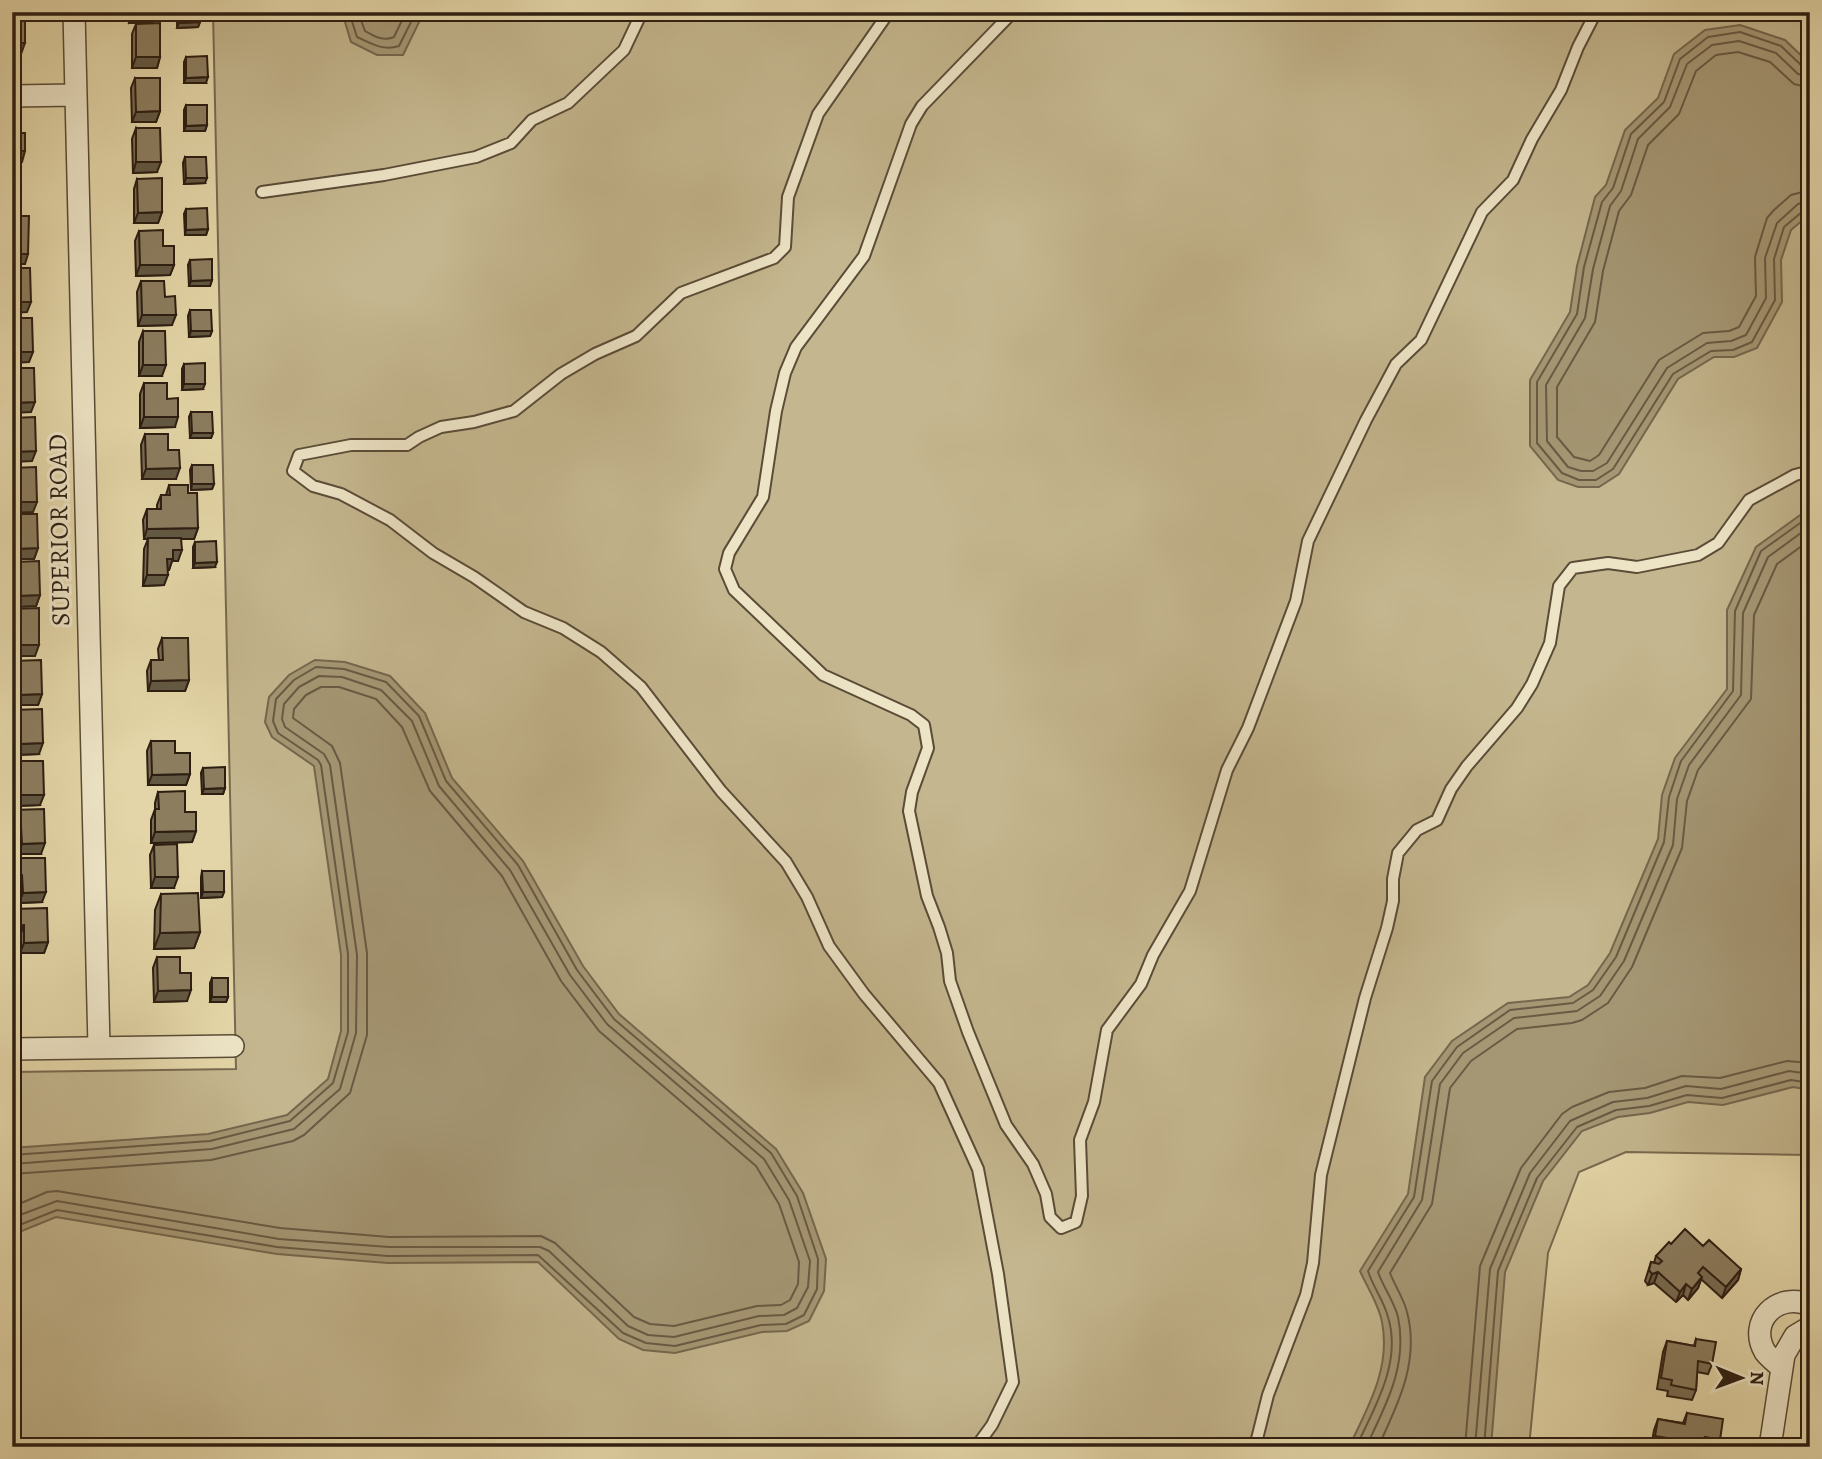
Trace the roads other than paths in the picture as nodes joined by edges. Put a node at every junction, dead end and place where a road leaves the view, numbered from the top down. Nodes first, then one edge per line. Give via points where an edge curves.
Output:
1 (74, 12) edge
2 (642, 12) edge
3 (889, 12) edge
4 (1013, 12) edge
5 (1596, 12) edge
6 (76, 95) junction
7 (12, 96) edge
8 (262, 192) dead end
9 (1810, 471) edge
10 (233, 1046) dead end
11 (99, 1047) junction
12 (12, 1049) edge
13 (1810, 1305) edge
14 (1810, 1327) edge
15 (1781, 1367) junction
16 (976, 1447) edge
17 (1255, 1447) edge
18 (1770, 1447) edge

1 - 6 street, SUPERIOR ROAD
2 - 8 lane via 624,50 568,103 532,120 511,143 476,157
3 - 16 lane via 818,114 788,197 785,247 774,258 681,293 636,336 561,374 514,411 441,427 407,445 351,445 299,455 293,471 313,486 341,494 390,520 524,612 563,628 601,652 641,687 721,791 786,862 829,946 863,994 939,1083 978,1169 1013,1382
4 - 5 lane via 922,106 911,124 864,256 796,347 785,373 763,497 729,553 725,569 734,590 823,676 924,725 928,748 909,811 927,896 947,953 950,981 1006,1125 1033,1164 1050,1217 1061,1228 1076,1222 1082,1196 1080,1140 1094,1102 1107,1030 1141,984 1190,891 1227,770 1248,728 1296,601 1308,541 1396,364 1421,340 1482,212 1513,180
6 - 7 street
6 - 11 street, SUPERIOR ROAD
9 - 17 lane via 1749,500 1718,543 1698,555 1637,567 1608,563 1573,568 1559,586 1550,643 1532,684 1451,789 1437,821 1417,830 1398,853 1387,928 1321,1175 1306,1295 1268,1395
10 - 11 street
11 - 12 street
13 - 15 street via 1785,1301 1770,1311 1762,1324 1765,1352
14 - 15 street via 1789,1343
15 - 18 street

